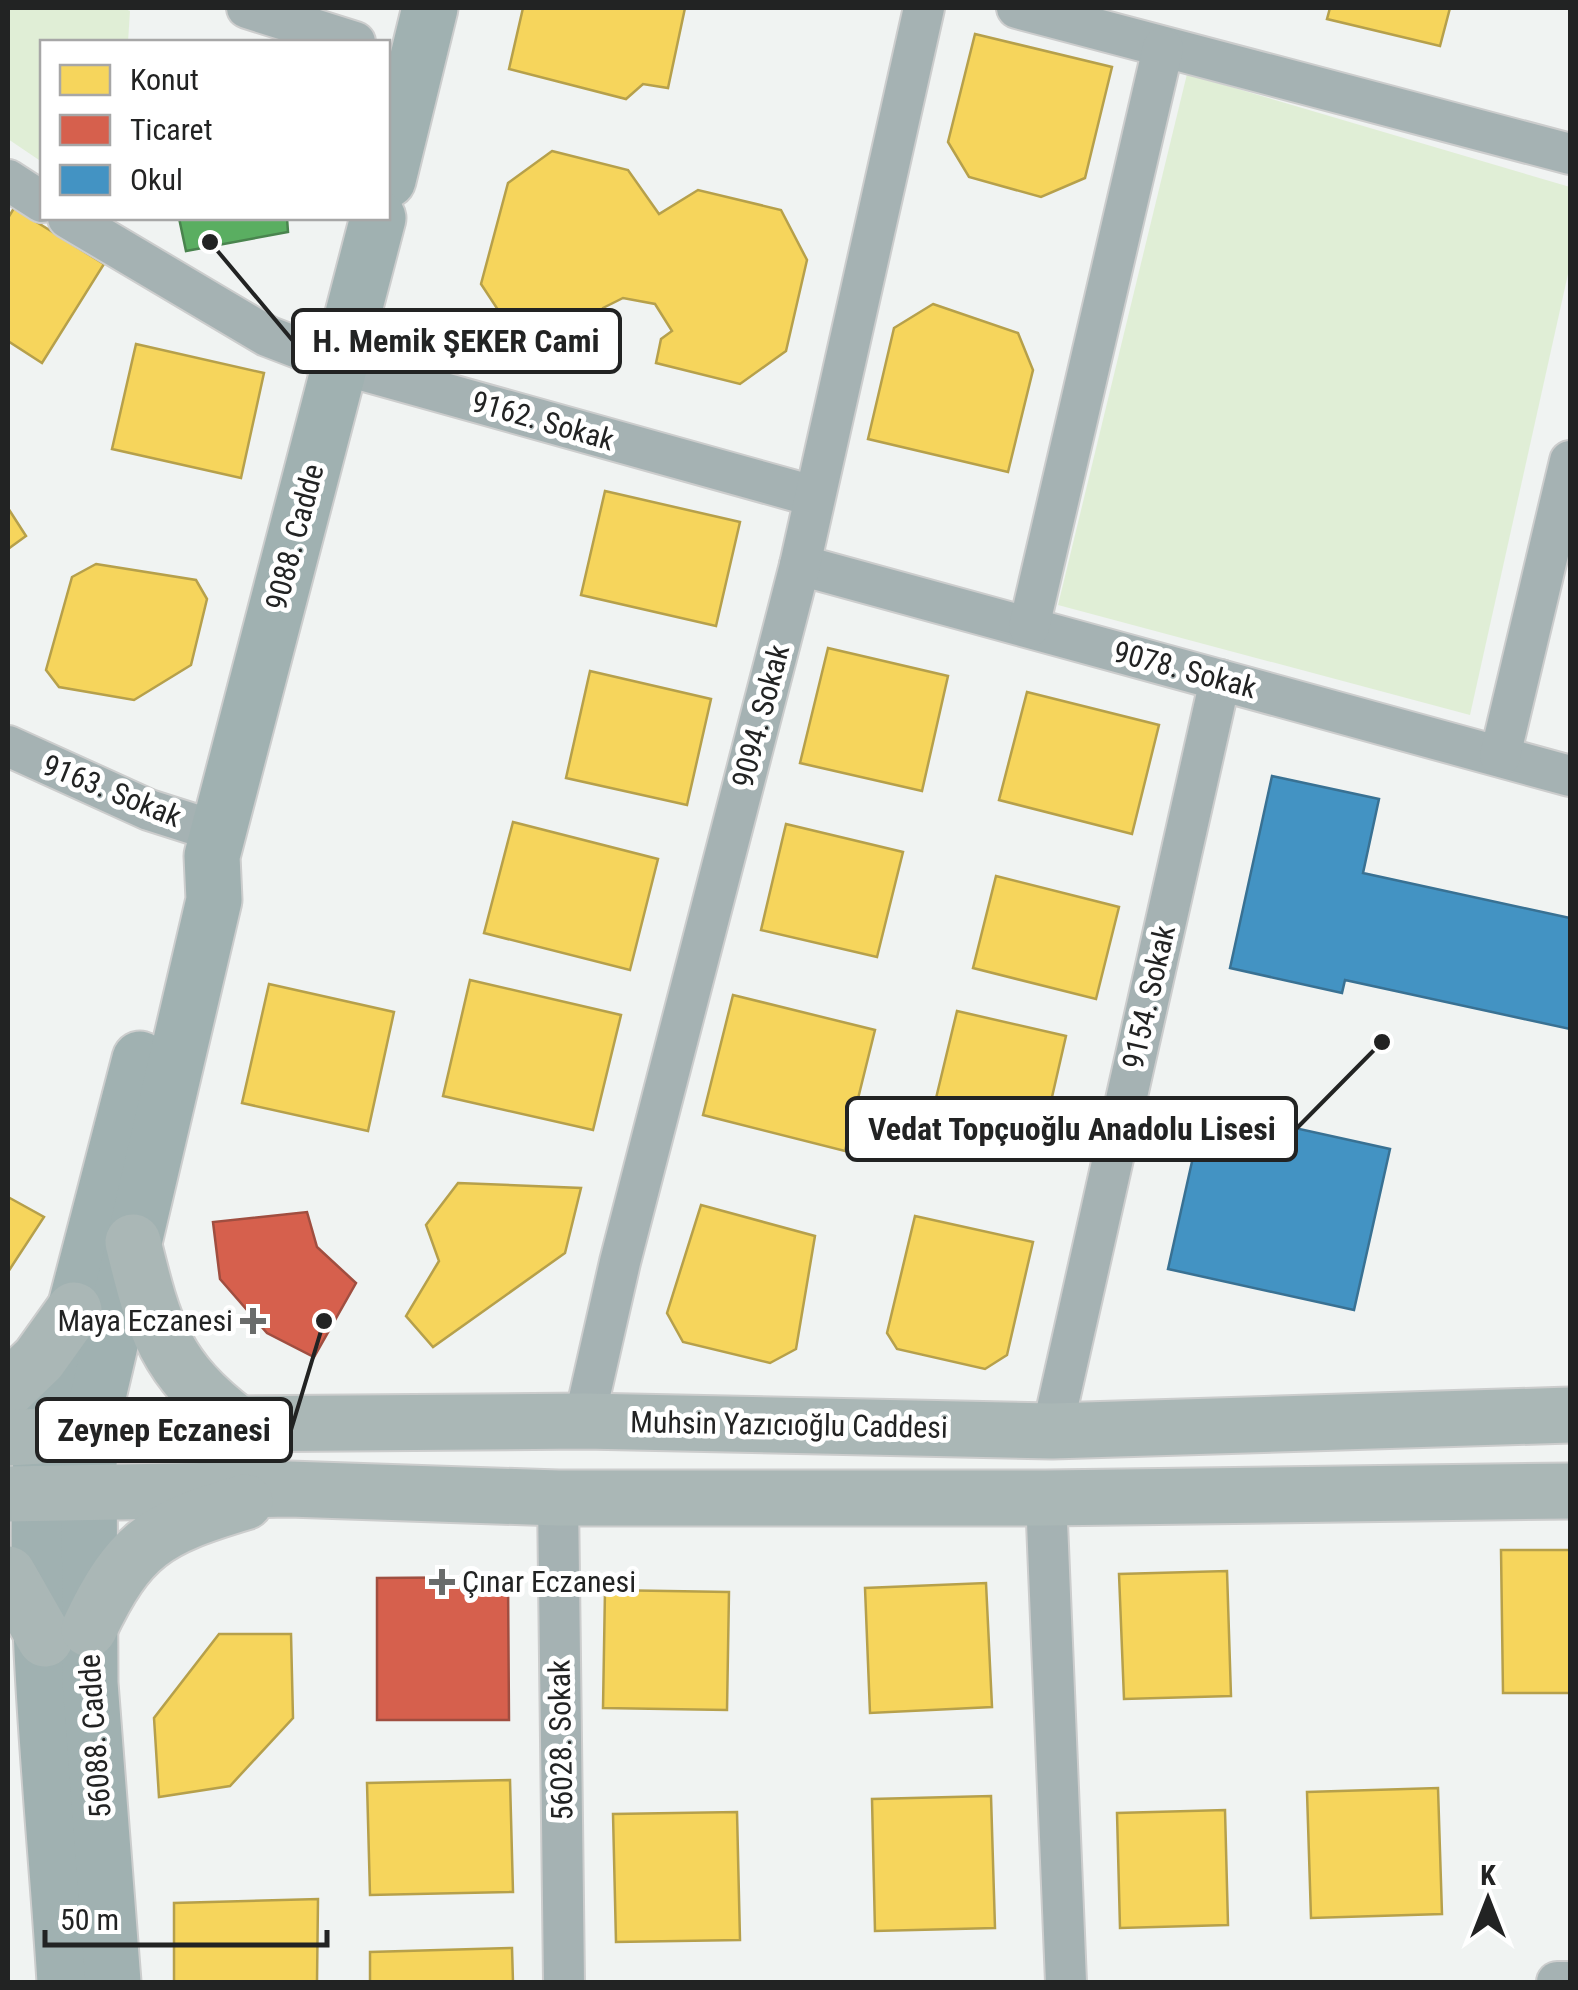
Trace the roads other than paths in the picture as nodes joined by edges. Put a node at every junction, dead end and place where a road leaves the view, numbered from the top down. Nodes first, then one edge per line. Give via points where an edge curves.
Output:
1 (246, 8) edge
2 (430, 8) edge
3 (924, 8) edge
4 (1017, 8) edge
5 (349, 40) edge
6 (1163, 48) junction
7 (402, 58) edge
8 (1570, 154) edge
9 (390, 163) edge
10 (8, 180) edge
11 (40, 201) edge
12 (71, 220) edge
13 (377, 220) edge
14 (340, 364) junction
15 (1570, 460) edge
16 (814, 496) junction
17 (800, 564) junction
18 (1029, 628) junction
19 (1220, 680) junction
20 (8, 746) edge
21 (1500, 756) junction
22 (1570, 776) edge
23 (215, 844) junction
24 (133, 1242) junction
25 (74, 1310) junction
26 (8, 1388) edge
27 (1570, 1415) edge
28 (584, 1421) junction
29 (238, 1424) junction
30 (1052, 1431) junction
31 (46, 1436) edge
32 (290, 1489) junction
33 (1570, 1491) edge
34 (45, 1493) edge
35 (558, 1498) junction
36 (1046, 1498) junction
37 (8, 1574) edge
38 (67, 1634) junction
39 (66, 1982) edge
40 (113, 1982) edge
41 (564, 1982) edge
42 (1066, 1982) edge
43 (1557, 1982) edge
44 (1570, 1982) edge

1 - 5 street
2 - 7 street
3 - 16 street, 9094. Sokak
4 - 6 street
6 - 8 street
6 - 18 street
7 - 9 street
10 - 11 street
12 - 14 street, 9162. Sokak via 267,336
13 - 14 street, 9088. Cadde
14 - 16 street, 9162. Sokak
14 - 23 street, 9088. Cadde
15 - 21 street
16 - 17 street, 9094. Sokak
17 - 18 street, 9078. Sokak
17 - 28 street, 9094. Sokak
18 - 19 street, 9078. Sokak
19 - 21 street, 9078. Sokak
19 - 30 street, 9154. Sokak
20 - 23 street, 9163. Sokak
21 - 22 street, 9078. Sokak
23 - 24 street via 214,900
23 - 25 street via 187,888
24 - 29 main road via 166,1351 207,1401
24 - 31 street
25 - 26 main road
25 - 31 street
27 - 30 main road, Muhsin Yazıcıoğlu Caddesi
28 - 29 main road, Muhsin Yazıcıoğlu Caddesi
28 - 30 main road, Muhsin Yazıcıoğlu Caddesi
29 - 31 main road, Muhsin Yazıcıoğlu Caddesi
31 - 34 street, 56088. Cadde
32 - 34 main road
32 - 35 main road
32 - 38 main road via 152,1536
33 - 36 main road
34 - 38 street, 56088. Cadde
35 - 36 main road
35 - 41 street, 56028. Sokak
36 - 42 street
37 - 38 main road
38 - 39 street, 56088. Cadde
38 - 40 street, 56088. Cadde
43 - 44 street

